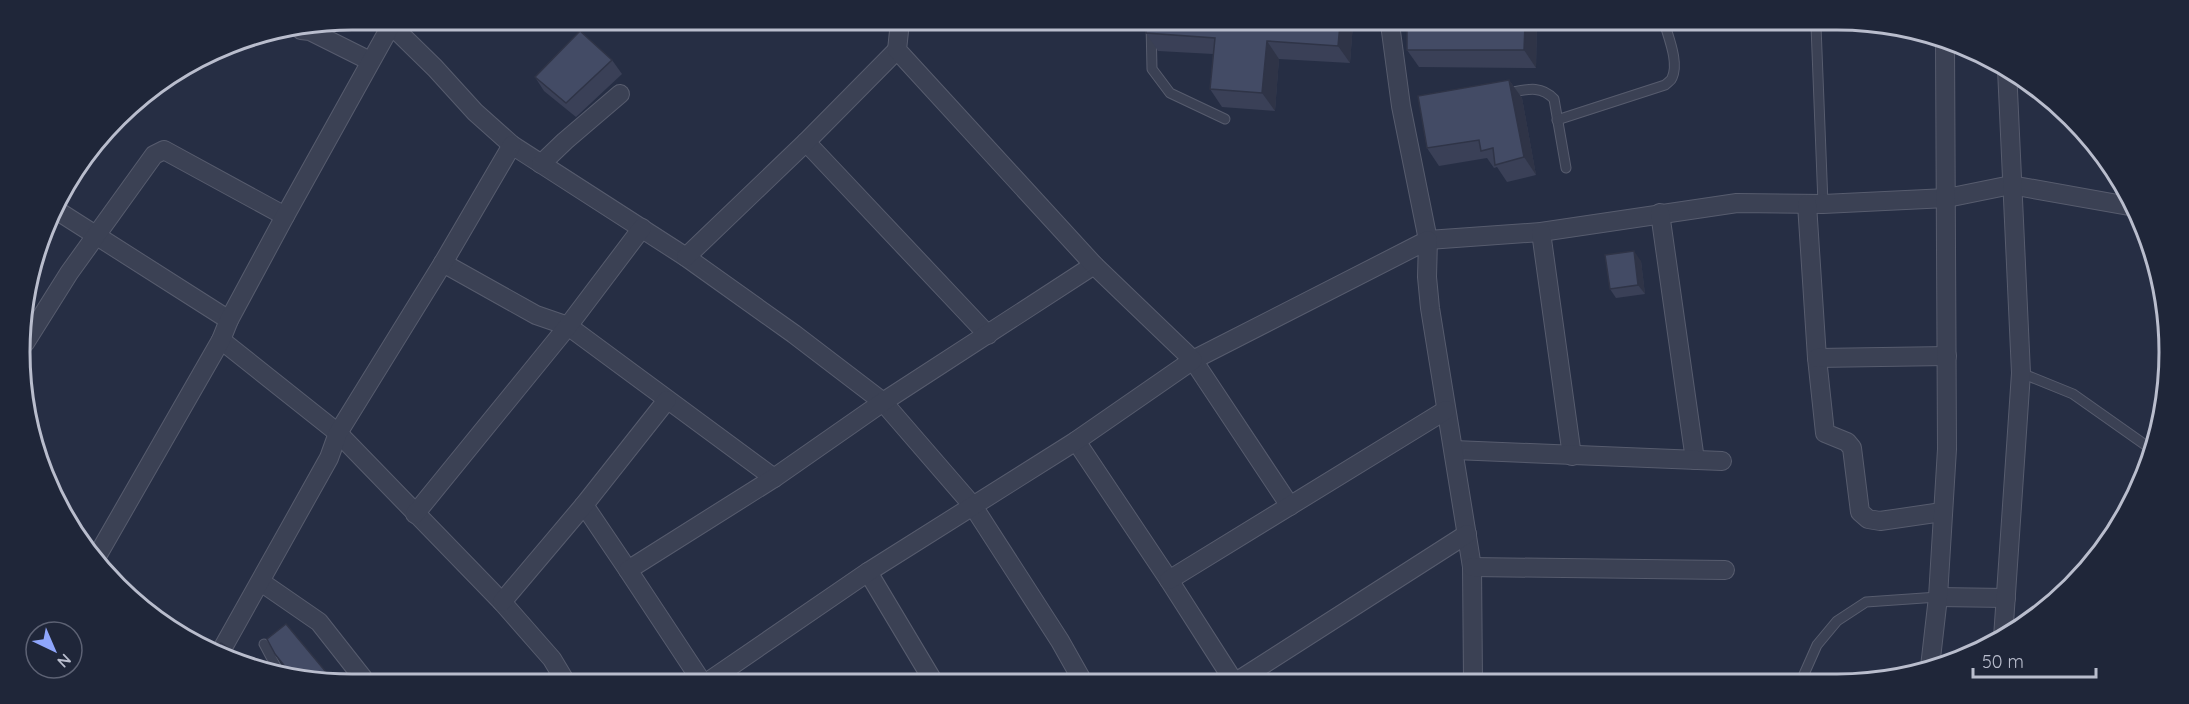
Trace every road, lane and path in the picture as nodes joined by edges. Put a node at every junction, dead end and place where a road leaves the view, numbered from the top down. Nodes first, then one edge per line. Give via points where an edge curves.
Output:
1 (387, 30) edge
2 (399, 30) edge
3 (899, 30) edge
4 (1151, 30) edge
5 (1391, 30) edge
6 (1666, 30) edge
7 (1816, 30) edge
8 (313, 33) edge
9 (1945, 49) edge
10 (897, 50) junction
11 (370, 61) junction
12 (2007, 79) edge
13 (620, 94) dead end
14 (1492, 95) edge
15 (1225, 119) dead end
16 (1557, 120) junction
17 (806, 142) junction
18 (512, 145) junction
19 (541, 164) junction
20 (1566, 168) dead end
21 (2011, 185) junction
22 (1947, 198) junction
23 (1815, 204) junction
24 (2123, 205) edge
25 (62, 213) edge
26 (1660, 213) junction
27 (285, 216) junction
28 (642, 228) junction
29 (1541, 232) junction
30 (98, 235) junction
31 (1428, 240) junction
32 (686, 257) junction
33 (443, 263) junction
34 (1094, 265) junction
35 (229, 320) junction
36 (568, 326) junction
37 (31, 332) edge
38 (988, 335) junction
39 (220, 340) junction
40 (1947, 356) junction
41 (1817, 358) junction
42 (1193, 360) junction
43 (2020, 373) junction
44 (666, 400) junction
45 (883, 402) junction
46 (1446, 410) junction
47 (338, 433) junction
48 (1077, 441) junction
49 (2145, 445) edge
50 (1454, 450) junction
51 (1572, 456) junction
52 (1695, 460) junction
53 (1722, 461) dead end
54 (774, 478) junction
55 (584, 505) junction
56 (973, 506) junction
57 (1290, 506) junction
58 (1942, 512) junction
59 (415, 514) junction
60 (1467, 534) junction
61 (100, 551) edge
62 (1472, 567) junction
63 (628, 570) junction
64 (1725, 570) dead end
65 (868, 572) junction
66 (1169, 580) junction
67 (261, 582) junction
68 (1938, 597) junction
69 (2006, 598) junction
70 (502, 602) junction
71 (2004, 627) edge
72 (264, 644) dead end
73 (224, 647) edge
74 (1931, 660) edge
75 (275, 664) edge
76 (360, 674) edge
77 (561, 674) edge
78 (697, 674) edge
79 (719, 674) edge
80 (928, 674) edge
81 (1079, 674) edge
82 (1229, 674) edge
83 (1248, 674) edge
84 (1473, 674) edge
85 (1804, 674) edge

1 - 11 street
2 - 18 street via 475,112
3 - 10 street
4 - 15 lane via 1152,69 1170,93
5 - 31 street via 1401,106
6 - 16 lane via 1674,67 1672,78 1665,85
7 - 23 lane
8 - 11 street
9 - 22 street
10 - 17 street
10 - 34 street
11 - 27 street
12 - 21 street
13 - 19 street
14 - 16 lane via 1536,89 1547,92 1554,99
16 - 20 lane
17 - 32 street
17 - 38 street
18 - 19 street
18 - 33 street
19 - 28 street
21 - 22 street
21 - 24 street
21 - 43 street
22 - 23 street
22 - 40 street
23 - 26 street via 1737,203
23 - 41 street
25 - 30 street
26 - 29 street
26 - 52 street
27 - 30 street via 164,150 154,155
27 - 35 street
28 - 32 street
28 - 36 street
29 - 31 street
29 - 51 street
30 - 35 street
30 - 37 street
31 - 42 street
31 - 46 street via 1430,308
32 - 45 street
33 - 36 street via 536,315
33 - 47 street
34 - 38 street
34 - 42 street
35 - 39 street
36 - 44 street
36 - 59 street
38 - 45 street
39 - 47 street
39 - 61 street
40 - 41 street
40 - 58 street
41 - 58 street via 1825,433 1852,448 1860,513 1880,521
42 - 48 street
42 - 57 street
43 - 49 lane via 2073,394
43 - 69 street
44 - 54 street
44 - 55 street
45 - 54 street
45 - 56 street
46 - 50 street
46 - 57 street
47 - 59 street
47 - 67 street via 329,458
48 - 56 street
48 - 66 street
50 - 51 street
50 - 60 street
51 - 52 street
52 - 53 street
54 - 63 street
55 - 63 street
55 - 70 street
56 - 65 street
56 - 81 street
57 - 66 street
58 - 68 street
59 - 70 street
60 - 62 street
60 - 83 street
62 - 64 street
62 - 84 street
63 - 78 street
65 - 79 street
65 - 80 street
66 - 82 street
67 - 73 street
67 - 76 street via 319,622
68 - 69 street
68 - 74 street
68 - 85 lane via 1866,603 1837,621 1817,645
69 - 71 street
70 - 77 street
72 - 75 lane

